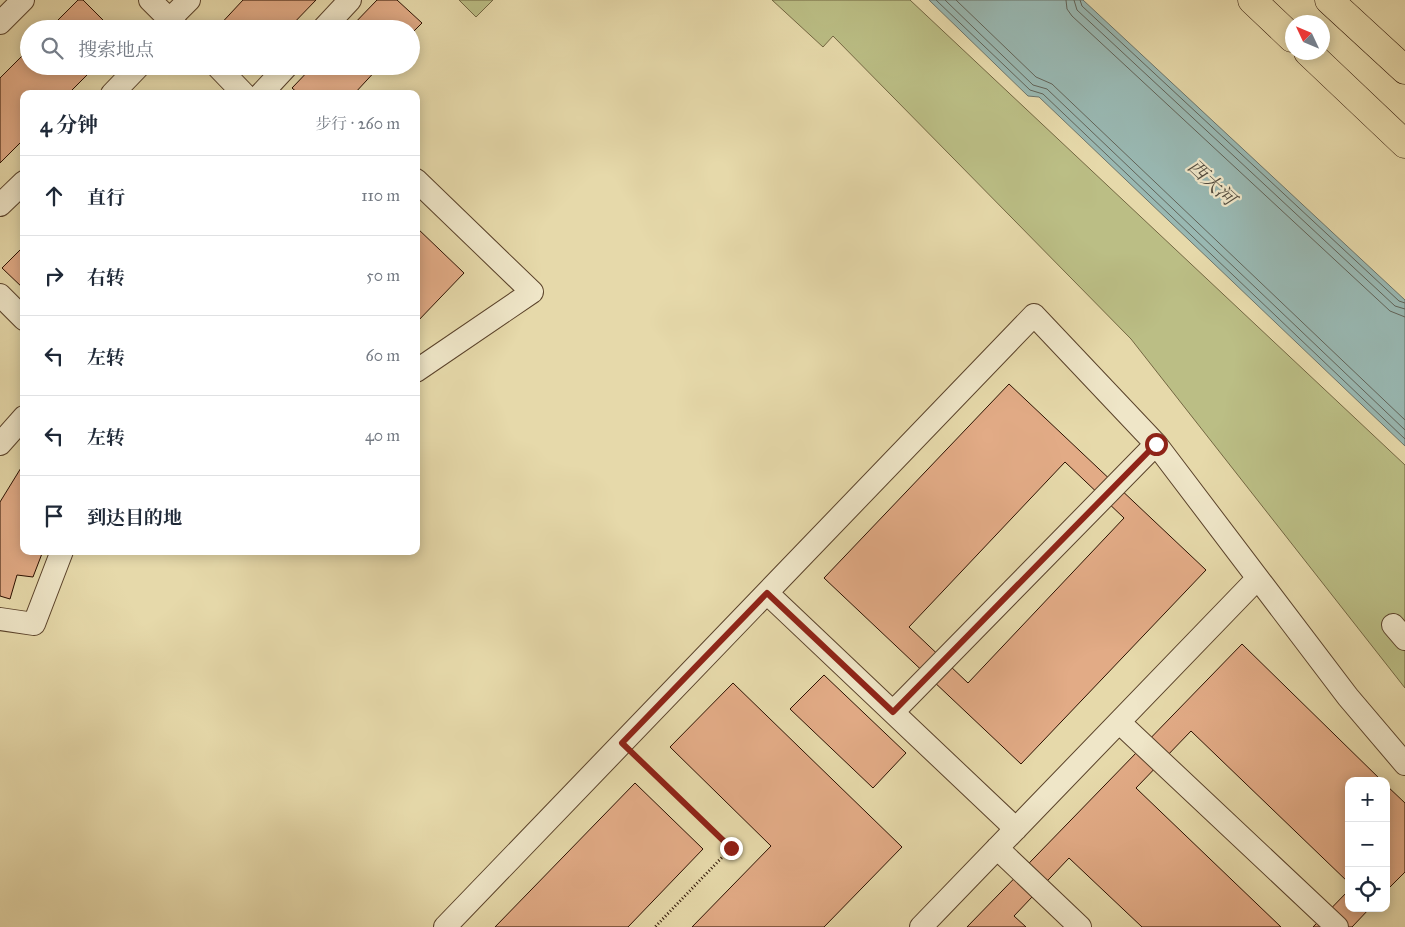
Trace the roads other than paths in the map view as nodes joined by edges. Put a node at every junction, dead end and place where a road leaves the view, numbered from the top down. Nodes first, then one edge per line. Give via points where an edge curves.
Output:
1 (23, 0) edge
2 (150, 0) edge
3 (189, 0) edge
4 (350, 0) edge
5 (1252, 0) edge
6 (1329, 0) edge
7 (170, 20) edge
8 (179, 20) edge
9 (331, 20) edge
10 (0, 23) edge
11 (1285, 31) edge
12 (1316, 60) edge
13 (1405, 70) edge
14 (130, 75) edge
15 (226, 75) edge
16 (279, 75) edge
17 (116, 90) edge
18 (240, 90) edge
19 (265, 90) edge
20 (1405, 144) edge
21 (420, 184) edge
22 (20, 186) edge
23 (0, 205) edge
24 (0, 295) edge
25 (20, 315) edge
26 (420, 368) edge
27 (20, 422) edge
28 (0, 444) edge
29 (1156, 444) junction
30 (60, 555) edge
31 (1257, 579) junction
32 (767, 593) junction
33 (0, 619) edge
34 (893, 712) junction
35 (1119, 722) junction
36 (1405, 764) edge
37 (1016, 829) junction
38 (997, 848) junction
39 (445, 927) edge
40 (922, 927) edge
41 (1080, 927) edge
42 (1337, 927) edge

1 - 10 lane
2 - 7 lane
3 - 8 lane
4 - 9 lane
5 - 11 main road
6 - 13 main road
12 - 20 main road
14 - 17 lane
15 - 18 lane
16 - 19 lane
21 - 26 lane via 532,292
22 - 23 lane
24 - 25 lane
27 - 28 lane
29 - 31 lane
29 - 32 lane via 1034,315
29 - 34 lane
30 - 33 lane via 34,624
31 - 35 lane
31 - 36 lane via 1348,697
32 - 34 lane
32 - 39 lane
34 - 37 lane
35 - 37 lane
35 - 42 lane
37 - 38 lane
38 - 40 lane
38 - 41 lane

